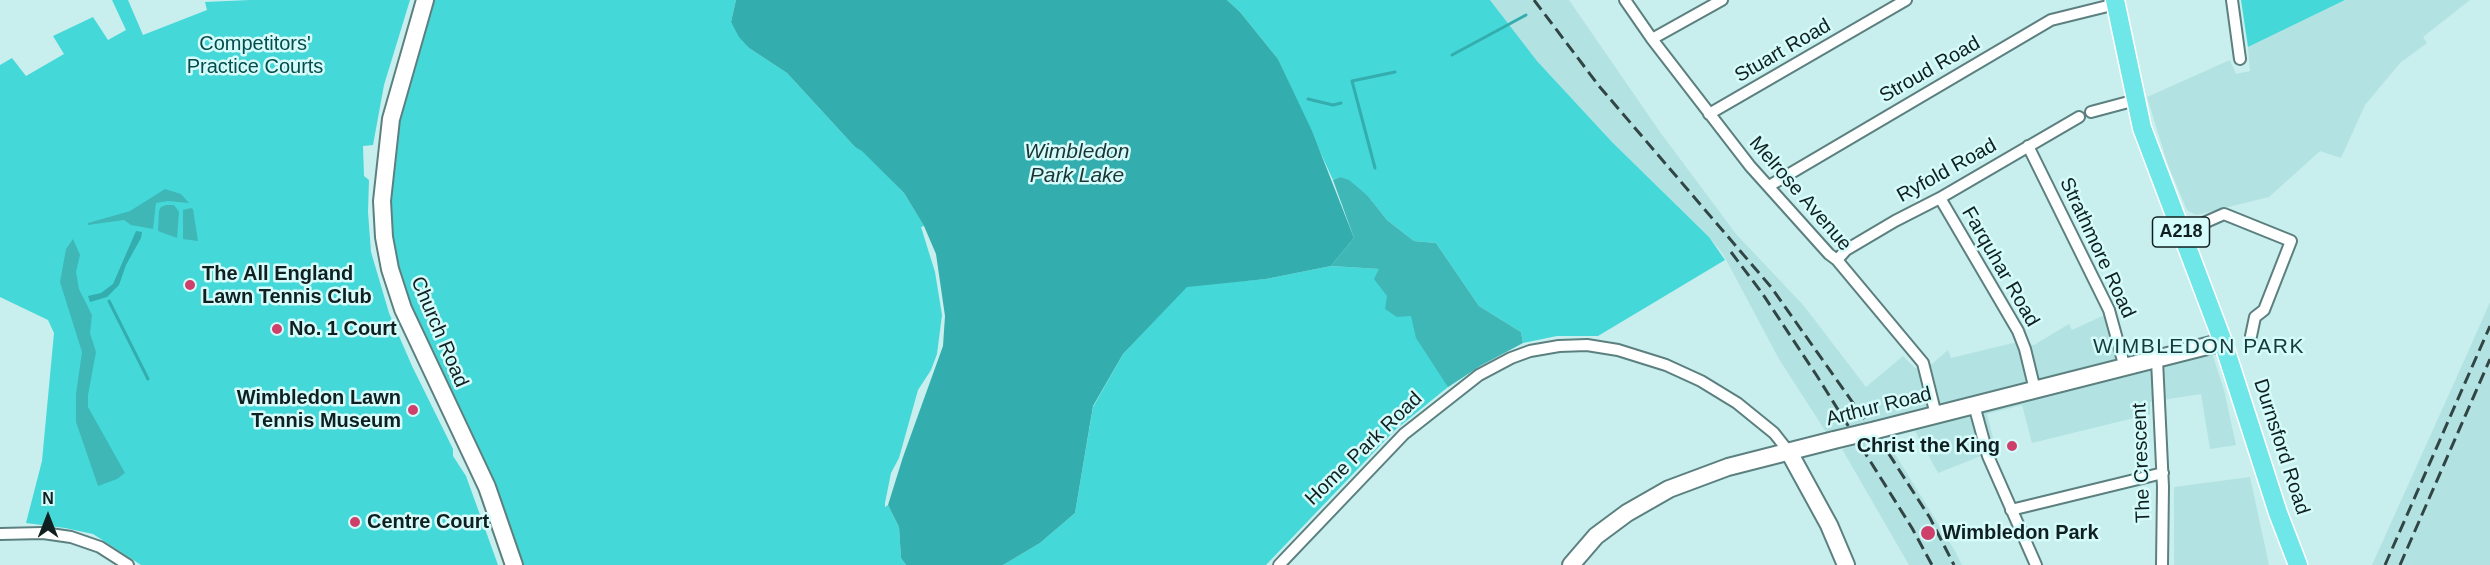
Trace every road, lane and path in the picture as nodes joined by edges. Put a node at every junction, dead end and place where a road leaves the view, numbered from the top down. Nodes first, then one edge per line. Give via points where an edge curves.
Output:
1 (425, 0) edge
2 (1626, 0) edge
3 (1722, 0) edge
4 (1906, 0) edge
5 (2232, 0) edge
6 (2116, 2) edge
7 (1652, 39) junction
8 (2240, 59) dead end
9 (2136, 100) junction
10 (2091, 112) dead end
11 (1709, 114) junction
12 (2079, 117) dead end
13 (2028, 146) junction
14 (1769, 186) junction
15 (1940, 198) junction
16 (2181, 233) junction
17 (1837, 261) junction
18 (2251, 336) dead end
19 (2223, 342) junction
20 (2157, 360) junction
21 (2125, 368) junction
22 (2035, 390) junction
23 (1974, 405) junction
24 (1936, 415) junction
25 (1789, 452) junction
26 (2163, 473) junction
27 (2011, 510) junction
28 (0, 534) edge
29 (128, 565) edge
30 (513, 565) edge
31 (1279, 565) edge
32 (1571, 565) edge
33 (1846, 565) edge
34 (2036, 565) edge
35 (2162, 565) edge
36 (2298, 565) edge

1 - 30 street, Church Road via 391,119 382,201 384,237 403,309 487,487
2 - 7 street, Melrose Avenue
3 - 7 street
4 - 11 street, Stuart Road
5 - 8 street
6 - 9 main road, Durnsford Road / A218
6 - 14 street, Stroud Road via 2051,20
7 - 11 street, Melrose Avenue
9 - 10 street
9 - 16 main road, Durnsford Road / A218 via 2142,128
11 - 14 street, Melrose Avenue
12 - 13 street, Ryfold Road
13 - 15 street, Ryfold Road
13 - 21 street, Strathmore Road via 2109,310
14 - 17 street, Melrose Avenue
15 - 17 street, Ryfold Road via 1846,250
15 - 22 street, Farquhar Road via 2018,331
16 - 18 street via 2224,214 2291,241 2264,310 2255,317
16 - 19 main road, Durnsford Road / A218
17 - 24 street, Melrose Avenue via 1923,363
19 - 20 street, Arthur Road
19 - 36 main road, Durnsford Road / A218
20 - 21 street, Arthur Road
20 - 26 street, The Crescent
21 - 22 street, Arthur Road
22 - 23 street, Arthur Road
23 - 24 street, Arthur Road
23 - 27 street via 1986,450
24 - 25 street, Arthur Road, bridge
25 - 31 street, Home Park Road via 1765,425 1737,403 1666,365 1587,345 1530,351 1479,375 1404,434
25 - 32 street, Arthur Road via 1728,467 1669,489 1596,536
25 - 33 street, Home Park Road
26 - 27 street
26 - 35 street, The Crescent
27 - 34 street
28 - 29 street via 71,537 100,547

